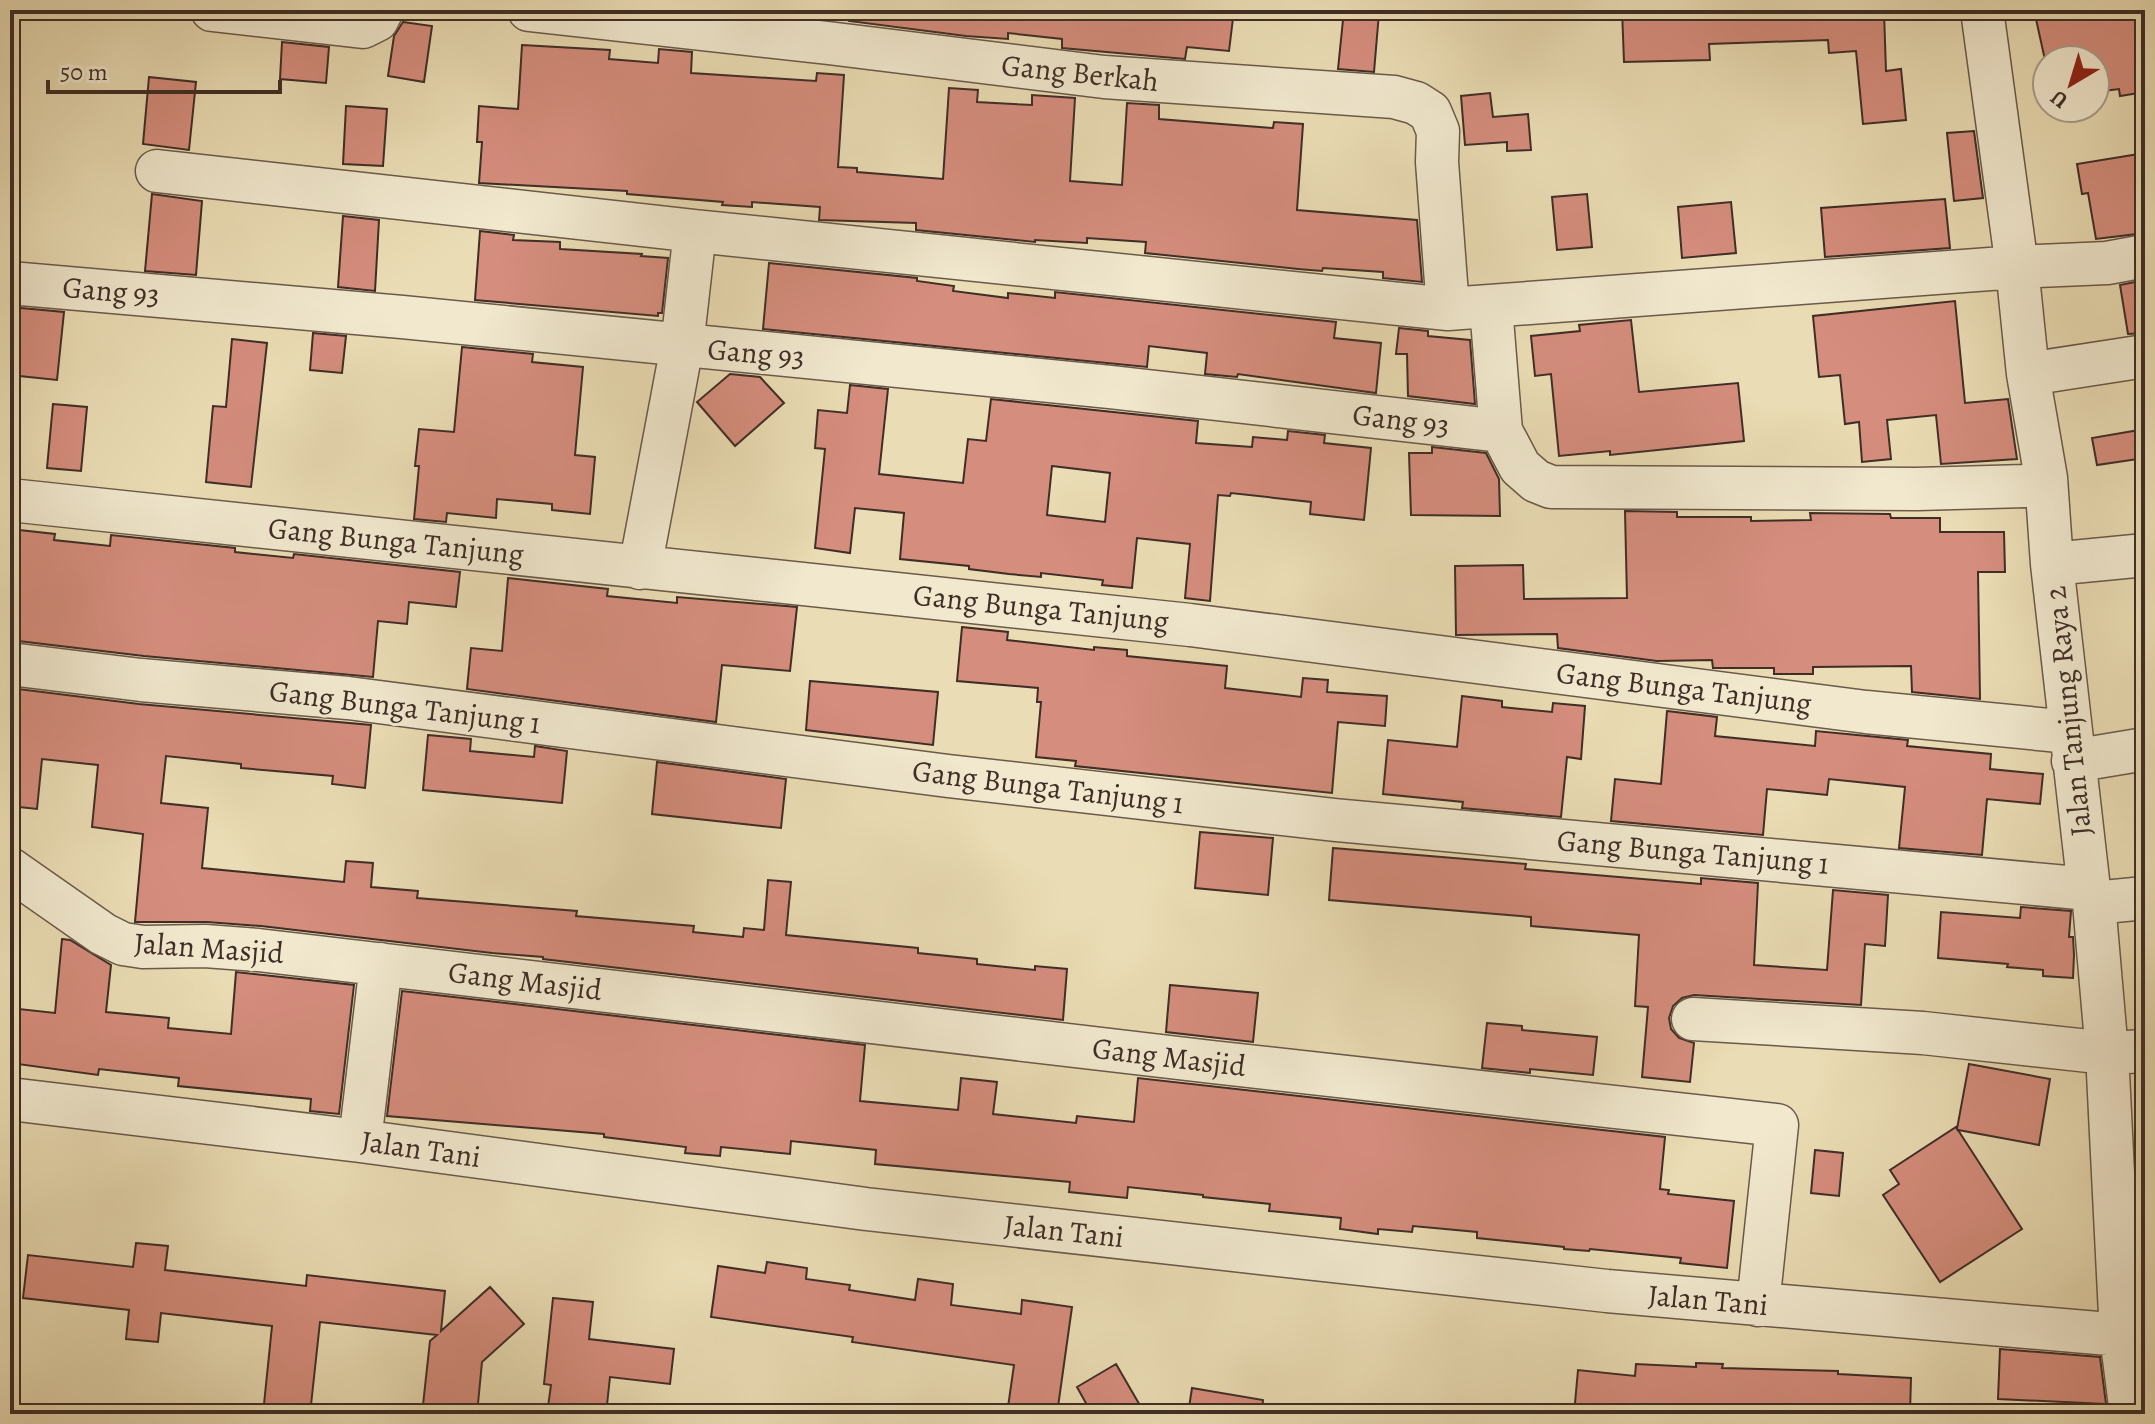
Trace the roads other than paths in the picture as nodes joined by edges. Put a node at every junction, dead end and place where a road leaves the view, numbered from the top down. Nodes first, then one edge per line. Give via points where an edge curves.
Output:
1 (212, 10) edge
2 (382, 10) edge
3 (529, 10) edge
4 (1982, 10) edge
5 (157, 171) dead end
6 (695, 231) junction
7 (2145, 256) edge
8 (2017, 267) junction
9 (10, 283) edge
10 (1491, 307) junction
11 (1448, 309) junction
12 (682, 346) junction
13 (2145, 356) edge
14 (2028, 374) junction
15 (1501, 431) junction
16 (2046, 478) junction
17 (10, 500) edge
18 (2145, 555) edge
19 (2052, 564) junction
20 (640, 568) junction
21 (10, 664) edge
22 (2072, 746) junction
23 (2145, 749) edge
24 (10, 869) edge
25 (2092, 896) junction
26 (2145, 898) edge
27 (381, 964) junction
28 (1693, 1019) dead end
29 (2126, 1052) edge
30 (10, 1099) edge
31 (360, 1141) junction
32 (1758, 1305) junction
33 (2121, 1335) junction
34 (2131, 1414) edge

1 - 2 street via 363,27 377,20
3 - 11 street, Gang Berkah via 1104,77 1394,97 1416,103 1430,112 1438,131
4 - 8 street, Jalan Tanjung Raya 2
5 - 6 street
6 - 11 street
6 - 12 street
7 - 8 street
8 - 10 street
8 - 14 street, Jalan Tanjung Raya 2
9 - 12 street, Gang 93
10 - 11 street
10 - 15 street
12 - 15 street, Gang 93
12 - 20 street
13 - 14 street
14 - 16 street, Jalan Tanjung Raya 2
15 - 16 street via 1520,467 1551,487 1917,489 2026,486
16 - 19 street, Jalan Tanjung Raya 2
17 - 20 street, Gang Bunga Tanjung
18 - 19 street
19 - 22 street, Jalan Tanjung Raya 2
20 - 22 street, Gang Bunga Tanjung via 1175,623 1866,712
21 - 25 street, Gang Bunga Tanjung 1 via 348,698 1335,820
22 - 23 street, Gang Bunga Tanjung
22 - 25 street, Jalan Tanjung Raya 2
24 - 27 street, Jalan Masjid via 123,944 218,947
25 - 26 street, Gang Bunga Tanjung 1
25 - 29 street, Jalan Tanjung Raya 2
27 - 31 street
27 - 32 street, Gang Masjid via 1777,1125
28 - 29 street
29 - 33 street, Jalan Tanjung Raya 2
30 - 31 street, Jalan Tani
31 - 32 street, Jalan Tani via 866,1209
32 - 33 street, Jalan Tani
33 - 34 street, Jalan Tanjung Raya 2

